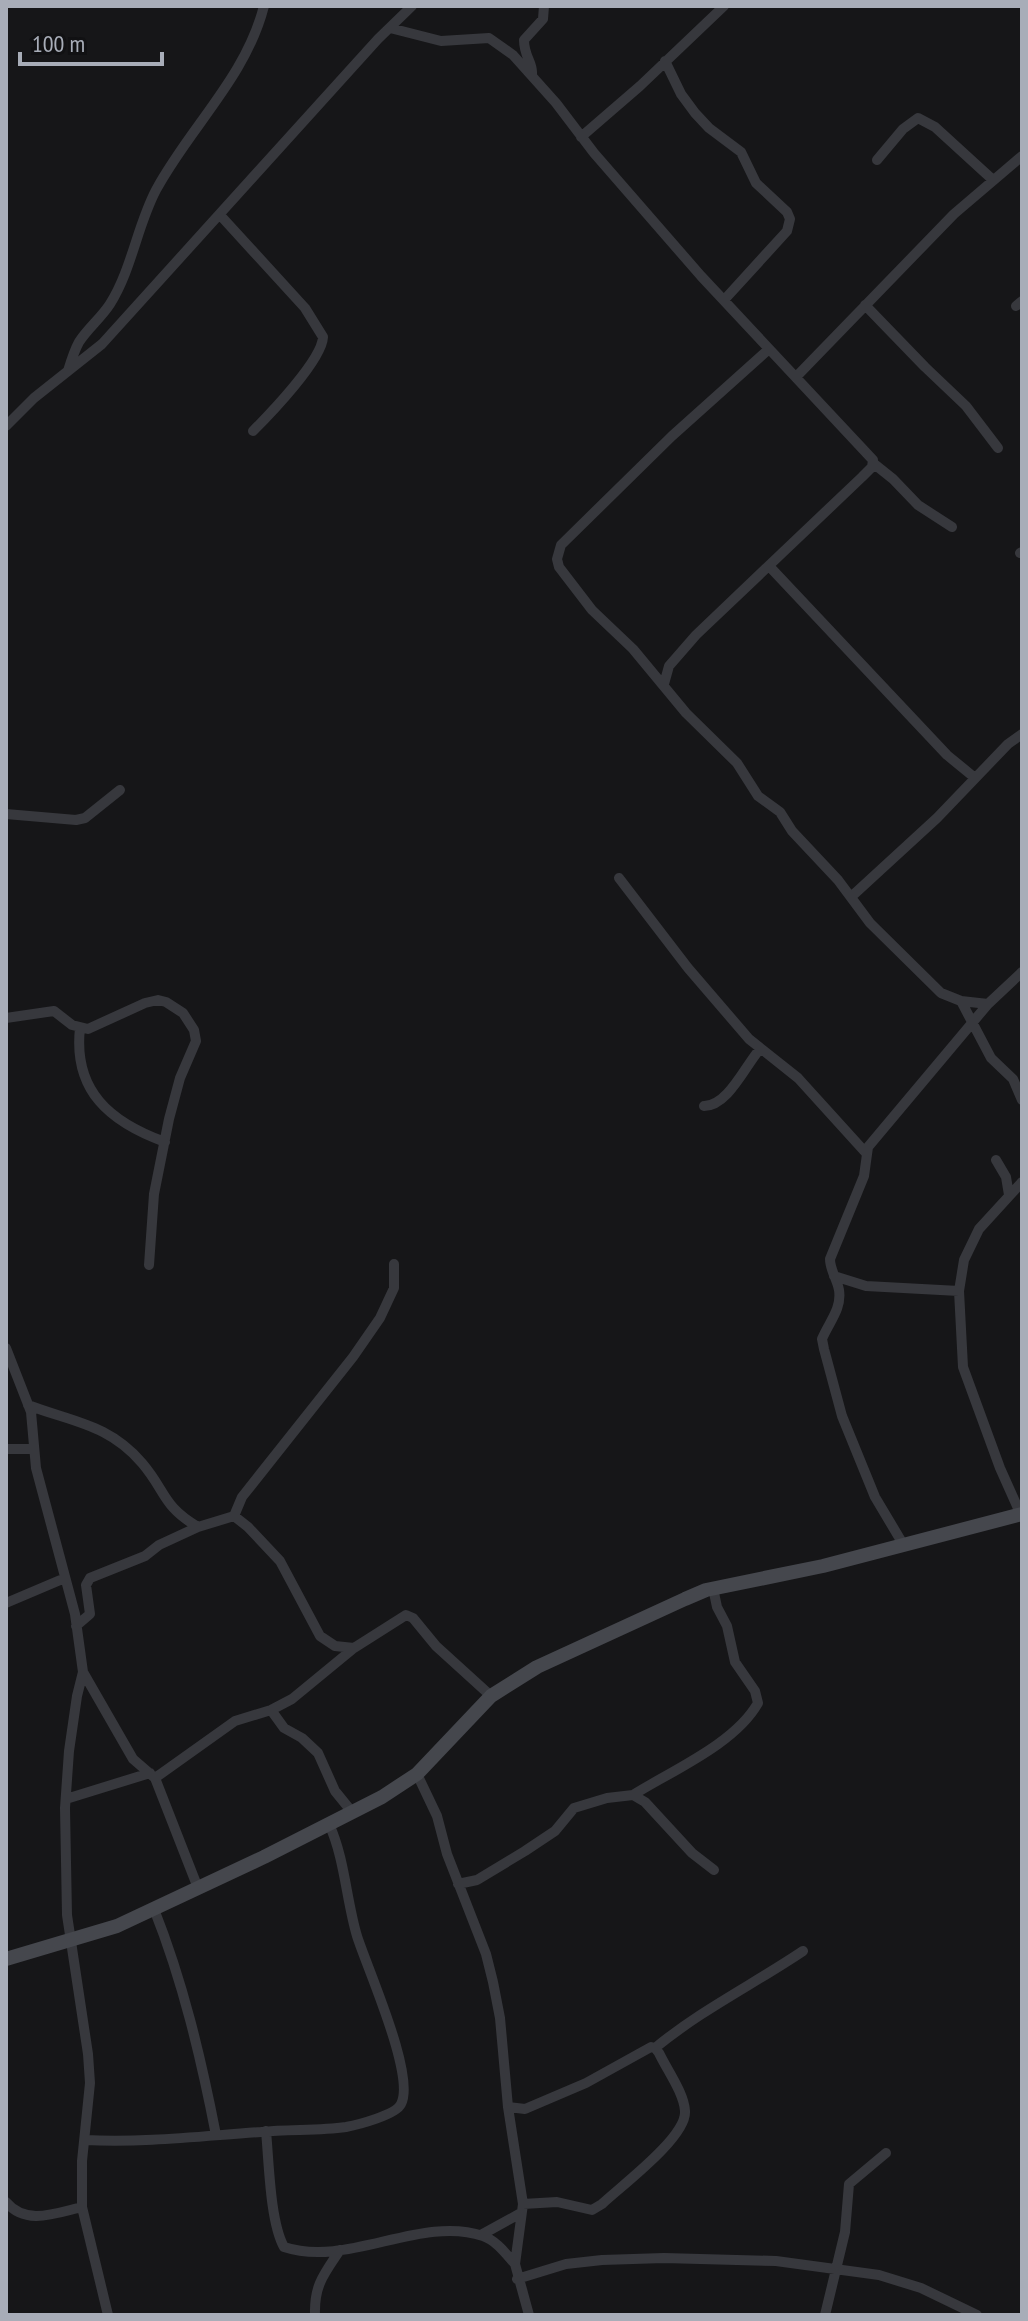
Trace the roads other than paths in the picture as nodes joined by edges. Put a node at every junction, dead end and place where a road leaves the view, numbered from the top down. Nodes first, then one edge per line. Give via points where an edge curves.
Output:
1 (264, 6) edge
2 (412, 6) edge
3 (544, 6) edge
4 (724, 6) edge
5 (390, 28) junction
6 (665, 61) junction
7 (532, 76) junction
8 (581, 137) junction
9 (877, 160) dead end
10 (1020, 161) edge
11 (993, 180) junction
12 (220, 215) junction
13 (725, 299) junction
14 (865, 305) junction
15 (769, 349) junction
16 (68, 371) junction
17 (796, 377) junction
18 (6, 426) edge
19 (253, 431) dead end
20 (998, 448) dead end
21 (873, 463) junction
22 (952, 527) dead end
23 (769, 566) junction
24 (664, 684) junction
25 (1022, 734) edge
26 (975, 778) junction
27 (120, 790) dead end
28 (6, 814) edge
29 (619, 878) dead end
30 (851, 897) junction
31 (1022, 972) edge
32 (961, 1001) junction
33 (988, 1004) junction
34 (6, 1018) edge
35 (973, 1023) junction
36 (80, 1028) junction
37 (760, 1049) junction
38 (1022, 1100) edge
39 (704, 1106) dead end
40 (165, 1142) junction
41 (866, 1153) junction
42 (996, 1160) dead end
43 (1022, 1182) edge
44 (1009, 1195) junction
45 (394, 1264) dead end
46 (149, 1265) dead end
47 (834, 1276) junction
48 (959, 1291) junction
49 (6, 1348) edge
50 (28, 1405) junction
51 (6, 1449) edge
52 (32, 1449) junction
53 (1021, 1514) edge
54 (234, 1516) junction
55 (198, 1527) junction
56 (903, 1544) junction
57 (65, 1578) junction
58 (713, 1588) junction
59 (6, 1603) edge
60 (76, 1626) junction
61 (354, 1648) junction
62 (83, 1672) junction
63 (491, 1696) junction
64 (271, 1710) junction
65 (417, 1774) junction
66 (152, 1776) junction
67 (633, 1795) junction
68 (66, 1799) junction
69 (352, 1812) junction
70 (329, 1824) junction
71 (714, 1870) dead end
72 (458, 1884) junction
73 (198, 1888) junction
74 (154, 1909) junction
75 (70, 1940) junction
76 (803, 1951) dead end
77 (6, 1959) edge
78 (655, 2048) junction
79 (508, 2107) junction
80 (266, 2131) junction
81 (216, 2135) junction
82 (85, 2140) junction
83 (886, 2153) dead end
84 (6, 2202) edge
85 (82, 2207) junction
86 (522, 2208) junction
87 (481, 2235) junction
88 (340, 2250) junction
89 (515, 2264) junction
90 (835, 2270) junction
91 (517, 2279) junction
92 (108, 2315) edge
93 (315, 2315) edge
94 (529, 2315) edge
95 (825, 2315) edge
96 (977, 2315) edge

1 - 16 street via 259,27 229,84 154,195 119,287 79,342
2 - 5 street
3 - 7 street via 543,19 524,40
4 - 6 street
5 - 7 street via 441,41 492,40
5 - 12 street
6 - 8 street
6 - 13 street via 695,113 741,152 750,175 790,219 787,231
7 - 8 street
8 - 13 street
9 - 11 street via 918,118
10 - 11 street
11 - 14 street
12 - 16 street via 102,344
12 - 19 street via 305,308 323,337 285,397
13 - 15 street
14 - 17 street
14 - 20 street via 966,406
15 - 17 street
15 - 24 street via 599,506 558,551 559,567 592,610
16 - 18 street
17 - 21 street via 868,451
21 - 22 street via 918,505
21 - 23 street
23 - 24 street via 696,635 669,666
23 - 26 street via 947,755
24 - 30 street
25 - 26 street
26 - 30 street
27 - 28 street via 76,820
29 - 37 street via 688,968
30 - 32 street via 924,978
31 - 33 street
32 - 33 street
32 - 35 street
33 - 35 street
34 - 36 street via 54,1011
35 - 38 street
35 - 41 street
36 - 40 street via 78,1054 94,1097 141,1133
36 - 40 street via 98,1026 158,1000 191,1022 196,1041 174,1094
37 - 39 street via 726,1094
37 - 41 street via 798,1078
40 - 46 street via 154,1194
41 - 47 street via 864,1176 830,1259
42 - 44 street
43 - 44 street
44 - 48 street via 975,1236
45 - 54 street via 394,1288 380,1318 242,1497
47 - 48 street via 866,1286
47 - 56 street via 839,1301 822,1339 824,1349 842,1416 875,1497
48 - 53 street via 963,1367
49 - 50 street
50 - 52 street
50 - 55 street via 106,1432 142,1463 178,1516
51 - 52 street
52 - 57 street
53 - 56 main road
54 - 55 street
54 - 61 street via 280,1561 320,1636 335,1646
55 - 60 street via 90,1578 90,1614
56 - 58 main road
57 - 59 street
57 - 60 street
58 - 63 main road via 537,1667
58 - 67 street via 735,1662 758,1703 723,1738
60 - 62 street
61 - 63 street via 406,1615
61 - 64 street
62 - 66 street via 133,1759
62 - 68 street
63 - 65 main road
64 - 66 street via 235,1721
64 - 69 street via 284,1728 318,1753 335,1791
65 - 69 main road
65 - 72 street via 437,1816
66 - 68 street
66 - 73 street
67 - 71 street
67 - 72 street via 574,1808 555,1831 525,1851 477,1880
68 - 75 street
69 - 70 main road
70 - 73 main road
70 - 80 street via 358,1937 402,2067 403,2102 383,2116 347,2126
72 - 79 street via 493,1982
73 - 74 main road
74 - 75 main road
74 - 81 street via 200,2053
75 - 77 main road
75 - 82 street via 88,2054
76 - 78 street via 689,2020
78 - 79 street via 525,2109
78 - 86 street via 685,2106 685,2118 674,2137 592,2210 557,2202
79 - 86 street
80 - 81 street
80 - 88 street via 275,2218 284,2247
81 - 82 street
82 - 85 street
83 - 90 street via 849,2184
84 - 85 street via 28,2217
85 - 92 street
86 - 87 street
86 - 89 street
87 - 88 street via 434,2233
87 - 89 street
88 - 93 street via 319,2283
89 - 91 street
90 - 91 street via 776,2261 664,2258 566,2264
90 - 95 street
90 - 96 street via 901,2281
91 - 94 street

